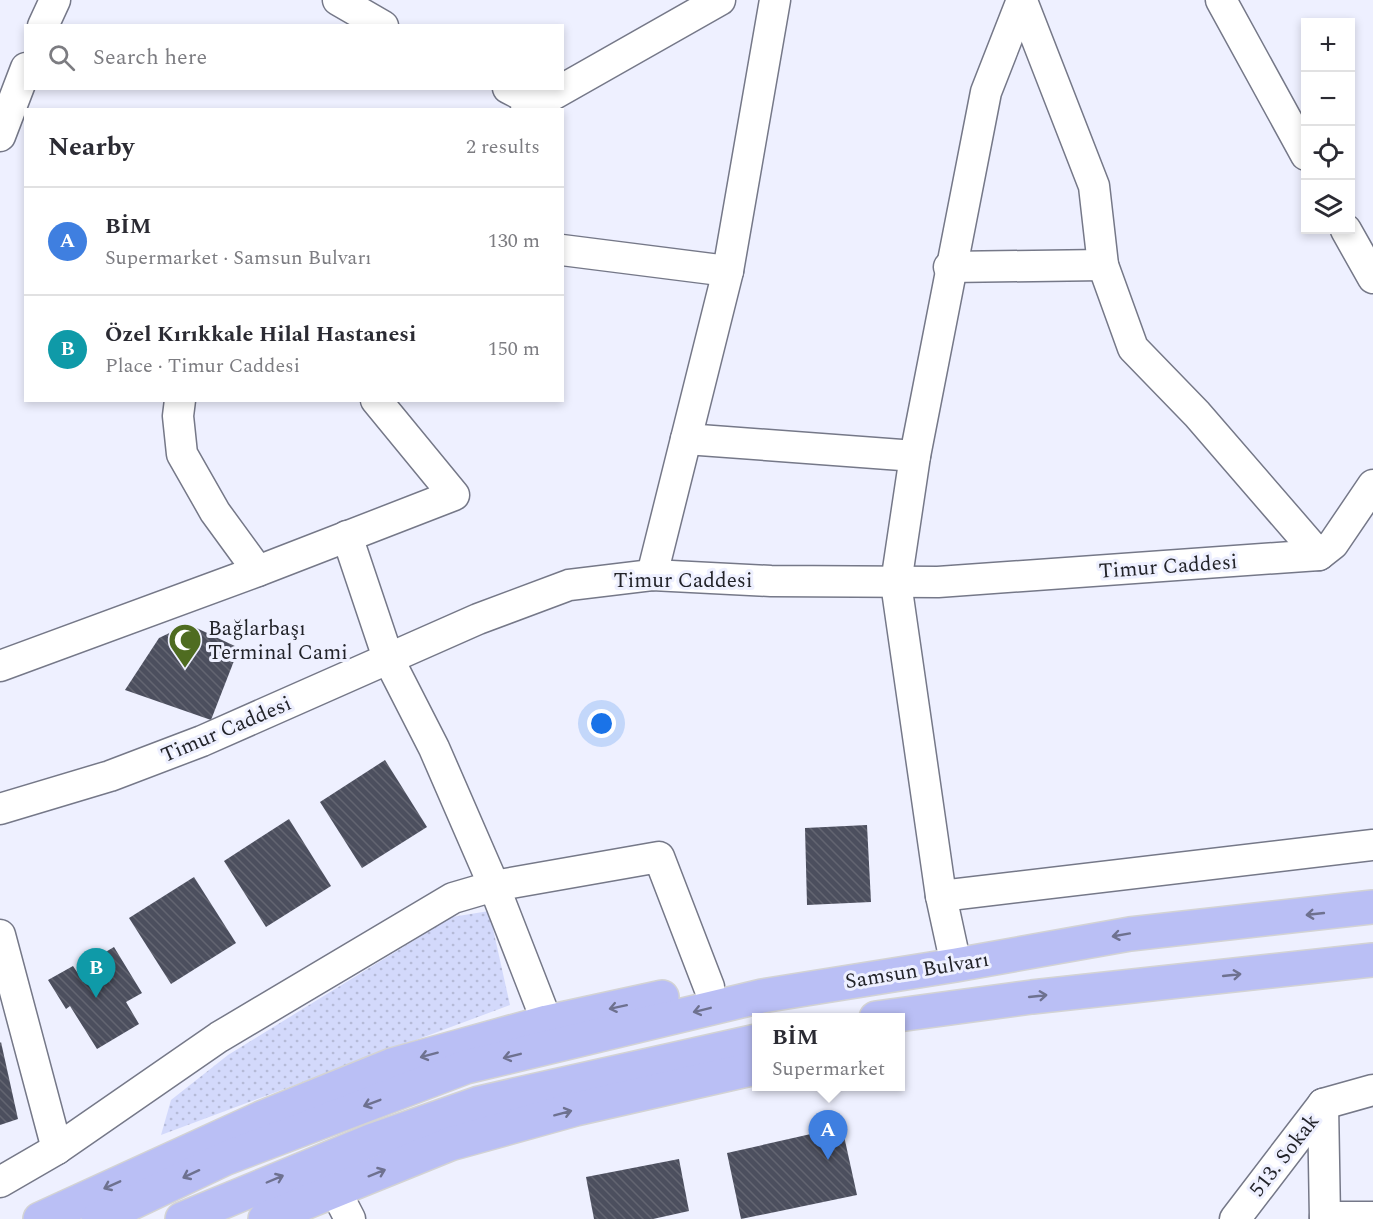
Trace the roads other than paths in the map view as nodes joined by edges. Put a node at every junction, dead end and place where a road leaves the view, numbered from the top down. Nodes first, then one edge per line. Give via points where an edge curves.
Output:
1 (55, 0) edge
2 (338, 0) edge
3 (390, 0) edge
4 (720, 0) edge
5 (775, 0) edge
6 (1022, 0) edge
7 (1221, 0) edge
8 (45, 24) edge
9 (380, 24) edge
10 (390, 24) edge
11 (24, 73) edge
12 (564, 88) edge
13 (511, 90) edge
14 (560, 90) edge
15 (532, 106) edge
16 (0, 135) edge
17 (24, 137) edge
18 (1301, 148) edge
19 (1348, 234) edge
20 (564, 250) edge
21 (1102, 265) junction
22 (950, 267) junction
23 (728, 271) junction
24 (1373, 278) edge
25 (180, 402) edge
26 (378, 402) edge
27 (686, 439) junction
28 (915, 456) junction
29 (1373, 485) edge
30 (347, 536) junction
31 (1319, 555) junction
32 (258, 571) junction
33 (652, 575) junction
34 (896, 583) junction
35 (388, 658) junction
36 (0, 666) edge
37 (0, 809) edge
38 (1373, 845) edge
39 (495, 886) junction
40 (941, 896) junction
41 (1373, 908) edge
42 (0, 935) edge
43 (1373, 960) edge
44 (940, 967) junction
45 (709, 987) junction
46 (999, 1001) junction
47 (905, 1013) edge
48 (547, 1022) junction
49 (905, 1031) edge
50 (752, 1042) edge
51 (752, 1069) edge
52 (1373, 1090) edge
53 (1323, 1104) junction
54 (57, 1149) junction
55 (0, 1182) edge
56 (335, 1190) junction
57 (1373, 1217) edge
58 (1325, 1218) edge
59 (40, 1219) edge
60 (98, 1219) edge
61 (182, 1219) edge
62 (265, 1219) edge
63 (350, 1219) edge
64 (1235, 1219) edge

1 - 8 street
2 - 9 street
3 - 10 street
4 - 12 street
5 - 23 street
6 - 21 street via 1094,186
6 - 22 street via 986,92
7 - 18 street
11 - 16 street
13 - 15 street
14 - 15 street
16 - 17 street
19 - 24 street
20 - 23 street
21 - 22 street
21 - 31 street via 1133,348 1197,414
22 - 28 street
23 - 27 street
25 - 32 street via 182,454 215,512
26 - 30 street via 454,495
27 - 28 street
27 - 33 street
28 - 34 street
29 - 31 street via 1333,544
30 - 32 street
30 - 35 street
31 - 34 street, Timur Caddesi
32 - 36 street
33 - 34 street, Timur Caddesi
33 - 35 street, Timur Caddesi via 569,585
34 - 40 street
35 - 37 street, Timur Caddesi via 173,752 110,776
35 - 39 street via 434,748
38 - 40 street
39 - 45 street via 659,857
39 - 48 street
39 - 54 street via 453,898 229,1031
40 - 44 street
41 -> 44 main road, Samsun Bulvarı via 1130,934
42 - 54 street
46 -> 43 main road
44 - 45 main road via 763,977
44 -> 60 main road, Samsun Bulvarı via 762,996 466,1067 224,1160
45 -> 48 main road
46 - 47 main road
46 - 49 main road
48 -> 59 main road via 392,1065 261,1118
61 -> 50 main road via 373,1140 479,1103
56 -> 51 main road via 450,1144 576,1109
52 - 53 street, 513. Sokak
53 - 58 street
53 - 64 street, 513. Sokak
54 - 55 street
56 - 62 main road
56 - 63 street
57 - 58 street

